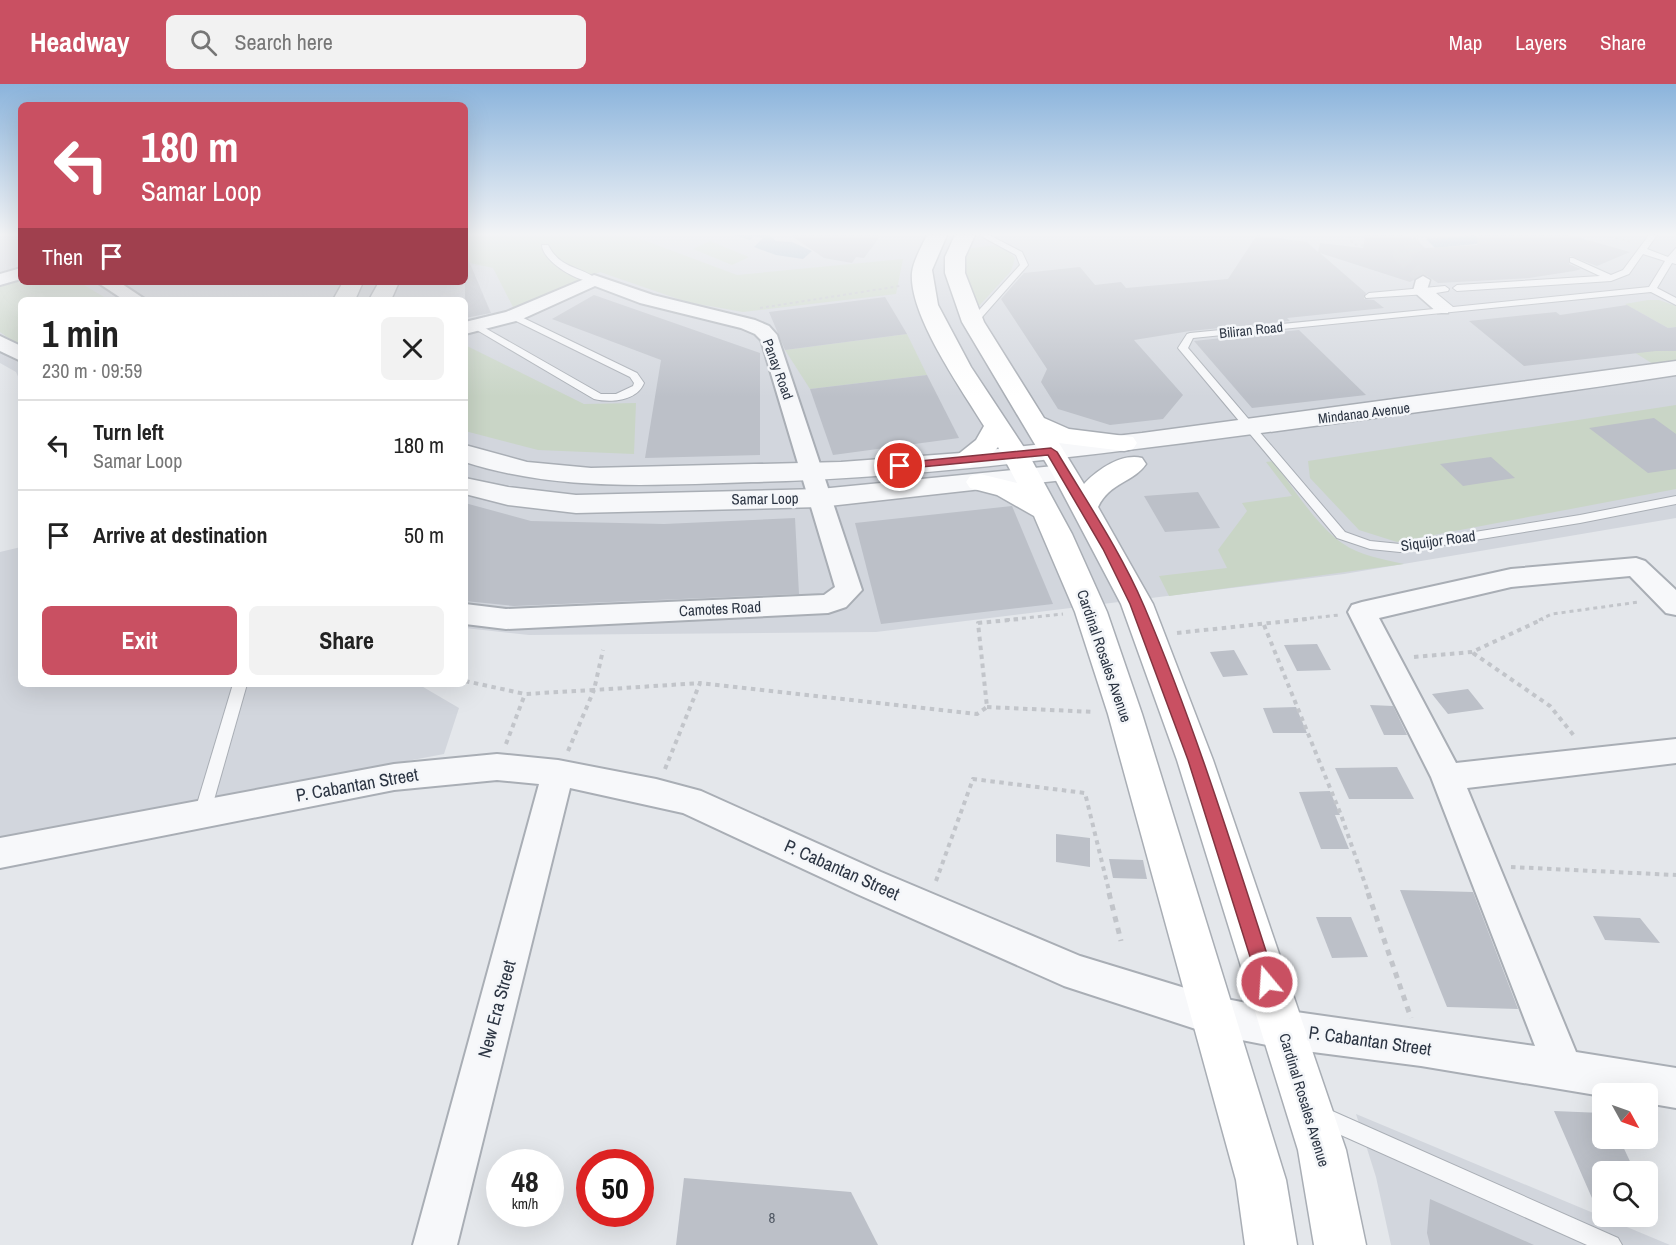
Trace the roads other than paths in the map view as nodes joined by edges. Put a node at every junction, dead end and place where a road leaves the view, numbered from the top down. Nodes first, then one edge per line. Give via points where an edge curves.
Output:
1 (118, 289) edge
2 (573, 289) edge
3 (620, 289) edge
4 (925, 289) edge
5 (961, 289) edge
6 (1003, 289) edge
7 (1411, 289) edge
8 (1426, 289) tunnel mouth
9 (1610, 289) edge
10 (1651, 289) edge
11 (1652, 289) edge
12 (1618, 294) junction
13 (1370, 296) dead end
14 (132, 297) edge
15 (1676, 302) edge
16 (1447, 309) junction
17 (513, 316) junction
18 (973, 322) junction
19 (470, 327) edge
20 (0, 342) edge
21 (18, 353) edge
22 (1676, 368) edge
23 (1676, 390) edge
24 (1034, 423) junction
25 (997, 426) junction
26 (1250, 427) junction
27 (1268, 448) junction
28 (1128, 453) junction
29 (468, 454) edge
30 (964, 460) junction
31 (1058, 462) junction
32 (1022, 466) junction
33 (980, 482) junction
34 (817, 486) junction
35 (468, 487) edge
36 (1676, 500) edge
37 (1084, 506) junction
38 (1046, 510) junction
39 (1672, 602) edge
40 (468, 614) edge
41 (239, 687) edge
42 (1676, 751) edge
43 (558, 773) junction
44 (1447, 777) junction
45 (202, 814) junction
46 (0, 853) edge
47 (1211, 1015) junction
48 (1282, 1029) junction
49 (1564, 1070) junction
50 (1676, 1088) edge
51 (1311, 1112) junction
52 (1261, 1227) edge
53 (435, 1245) edge
54 (1340, 1245) edge
55 (1611, 1245) edge

1 - 14 street
2 - 17 street
3 - 34 street, Panay Road via 762,330 770,339
4 - 25 main road, Cardinal Rosales Avenue via 927,305 959,366
5 - 18 main road, Cardinal Rosales Avenue
6 - 18 lane
7 - 13 lane
8 - 16 street
9 - 12 lane
10 - 12 lane, Biliran Road
11 - 15 lane
12 - 16 lane, Biliran Road
16 - 26 lane, Biliran Road via 1190,336 1183,348
17 - 19 street
17 - 19 lane via 634,375 639,382 637,388 624,396 598,397
18 - 24 main road, Cardinal Rosales Avenue
20 - 21 street
22 - 26 street, Mindanao Avenue
23 - 27 street, Mindanao Avenue
24 - 28 main road via 1064,436
24 - 31 main road, Cardinal Rosales Avenue
25 - 30 main road via 983,449
25 - 32 main road, Cardinal Rosales Avenue
26 - 27 lane, Siquijor Road
26 - 28 street, Mindanao Avenue
27 - 28 street, Mindanao Avenue
27 - 36 lane, Siquijor Road via 1341,535 1376,548 1400,548 1558,523
28 - 31 street, Mindanao Avenue
28 - 37 main road via 1090,492
29 - 34 street, Samar Loop via 504,465 583,477
30 - 32 street, Samar Loop
30 - 34 street, Samar Loop
31 - 32 street, Samar Loop
31 - 37 main road, Cardinal Rosales Avenue
32 - 33 street, Samar Loop
32 - 38 main road, Cardinal Rosales Avenue
33 - 34 street, Samar Loop
33 - 38 main road via 1007,489
34 - 35 street, Samar Loop via 576,504
34 - 40 street, Camotes Road via 849,590 828,604 506,619
37 - 48 main road, Cardinal Rosales Avenue via 1137,604 1196,760
38 - 47 main road, Cardinal Rosales Avenue via 1091,612 1125,714
39 - 44 street via 1636,567 1511,578 1362,612
41 - 45 lane
42 - 44 street
43 - 45 street, P. Cabantan Street via 497,767 394,777
43 - 47 street, P. Cabantan Street via 690,801 1077,973
43 - 53 street, New Era Street
44 - 49 street
45 - 46 street, P. Cabantan Street
47 - 48 street, P. Cabantan Street
47 - 52 main road, Cardinal Rosales Avenue via 1261,1180
48 - 49 street, P. Cabantan Street
48 - 51 main road, Cardinal Rosales Avenue
49 - 50 street, P. Cabantan Street
51 - 54 main road, Cardinal Rosales Avenue
51 - 55 lane

